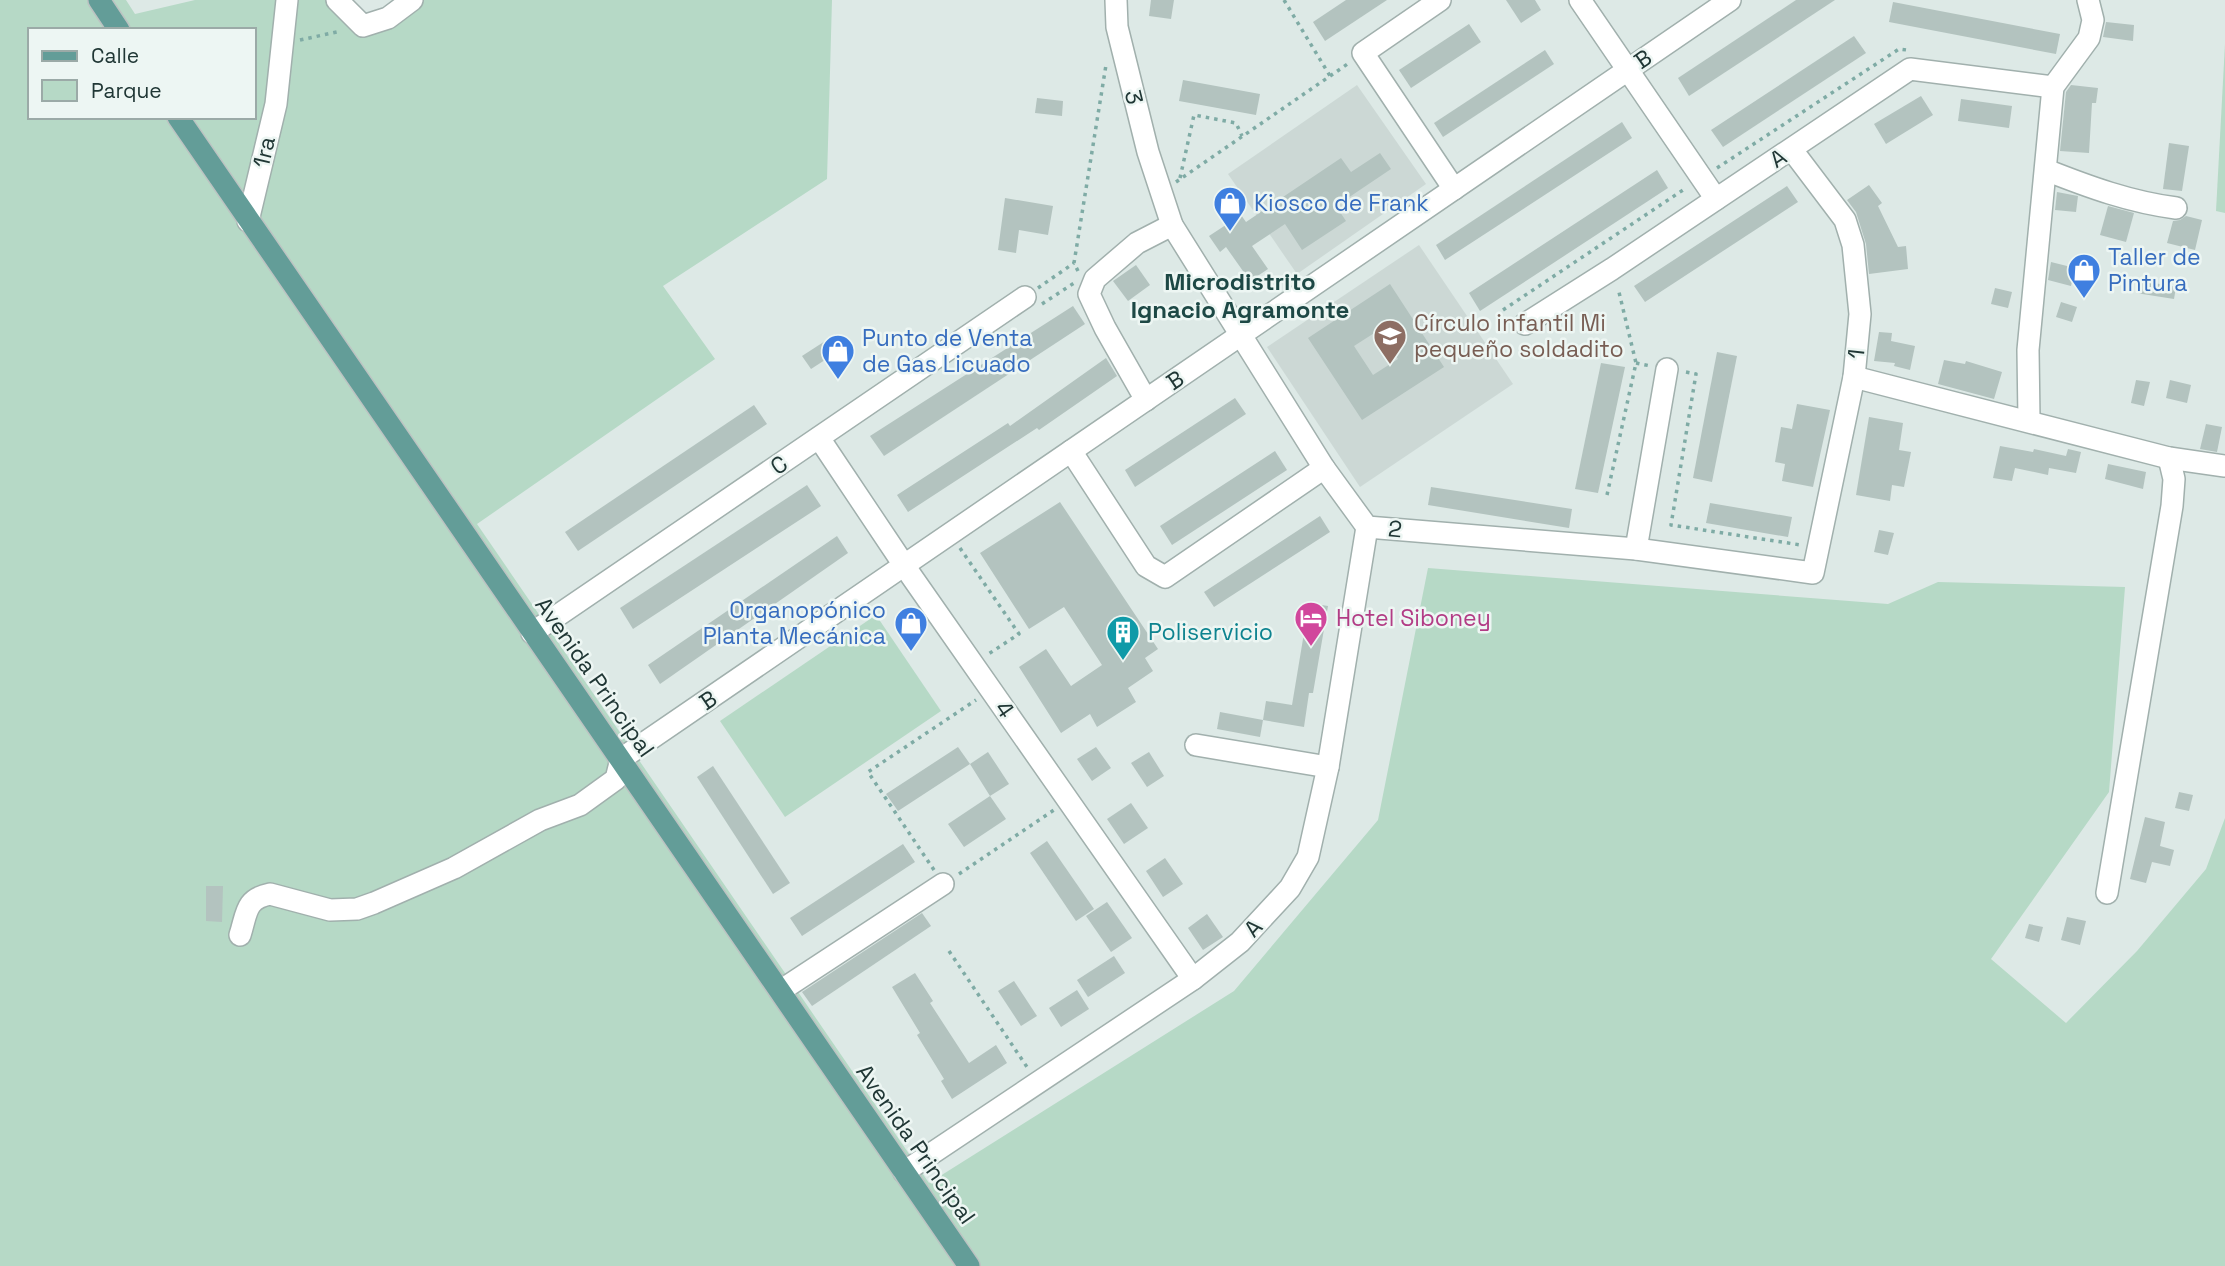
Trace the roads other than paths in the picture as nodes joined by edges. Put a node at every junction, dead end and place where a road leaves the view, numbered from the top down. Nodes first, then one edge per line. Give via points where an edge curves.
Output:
1 (99, 0) edge
2 (287, 0) edge
3 (337, 0) edge
4 (412, 0) edge
5 (1116, 0) edge
6 (1440, 0) edge
7 (1580, 0) edge
8 (1730, 0) edge
9 (2088, 0) edge
10 (118, 28) edge
11 (1628, 70) junction
12 (2053, 87) junction
13 (179, 119) edge
14 (1792, 150) junction
15 (2046, 170) junction
16 (1454, 189) junction
17 (1160, 193) joint
18 (1716, 199) junction
19 (2176, 208) dead end
20 (248, 221) junction
21 (1172, 225) junction
22 (1025, 297) road end
23 (1525, 324) dead end
24 (1240, 335) junction
25 (1667, 369) road end
26 (1854, 377) junction
27 (1146, 400) junction
28 (2029, 421) junction
29 (819, 438) junction
30 (1071, 451) junction
31 (2169, 458) junction
32 (2225, 466) edge
33 (1324, 468) junction
34 (1367, 527) junction
35 (1636, 549) junction
36 (905, 565) junction
37 (1813, 573) joint
38 (532, 633) junction
39 (1196, 745) dead end
40 (621, 759) junction
41 (1328, 767) junction
42 (943, 884) road end
43 (2107, 893) dead end
44 (240, 935) dead end
45 (1193, 979) junction
46 (779, 991) junction
47 (904, 1172) junction
48 (968, 1266) edge

1 - 10 main road
2 - 20 street, 1ra via 275,104
3 - 4 street via 363,26 388,18
5 - 17 street, 3 via 1117,27
6 - 16 street via 1363,53
7 - 11 street
8 - 11 street, B
9 - 12 street via 2093,20 2088,38
11 - 16 street, B
11 - 18 street
12 - 14 street, A via 1910,69
12 - 15 street
13 - 20 main road, Avenida Principal
14 - 18 street, A
14 - 26 street, 1 via 1845,220 1853,245 1860,314
15 - 19 street via 2099,191
15 - 28 street via 2028,349
16 - 24 street, B
17 - 21 street, 2
18 - 23 street, A
20 - 38 main road, Avenida Principal
21 - 24 street, 2
21 - 27 street via 1137,243 1095,279 1089,294
22 - 29 street, C
24 - 27 street, B
24 - 33 street, 2
25 - 35 street
26 - 28 street
26 - 37 street, 1
27 - 30 street, B
28 - 31 street
29 - 36 street, 4
29 - 38 street, C
30 - 33 street via 1146,566 1165,576
30 - 36 street, B
31 - 32 street
31 - 43 street via 2174,479 2172,506
33 - 34 street, 2
34 - 35 street, 2
34 - 41 street, A
35 - 37 street, 2
36 - 40 street, B
36 - 45 street, 4
38 - 40 main road, Avenida Principal
39 - 41 street
40 - 44 street via 616,779 580,804 454,868 357,909 330,910 270,894 262,896 250,904
40 - 46 main road, Avenida Principal
41 - 45 street, A via 1308,857 1290,888 1240,942
42 - 46 street
45 - 47 street, A
46 - 47 main road, Avenida Principal
47 - 48 main road, Avenida Principal

